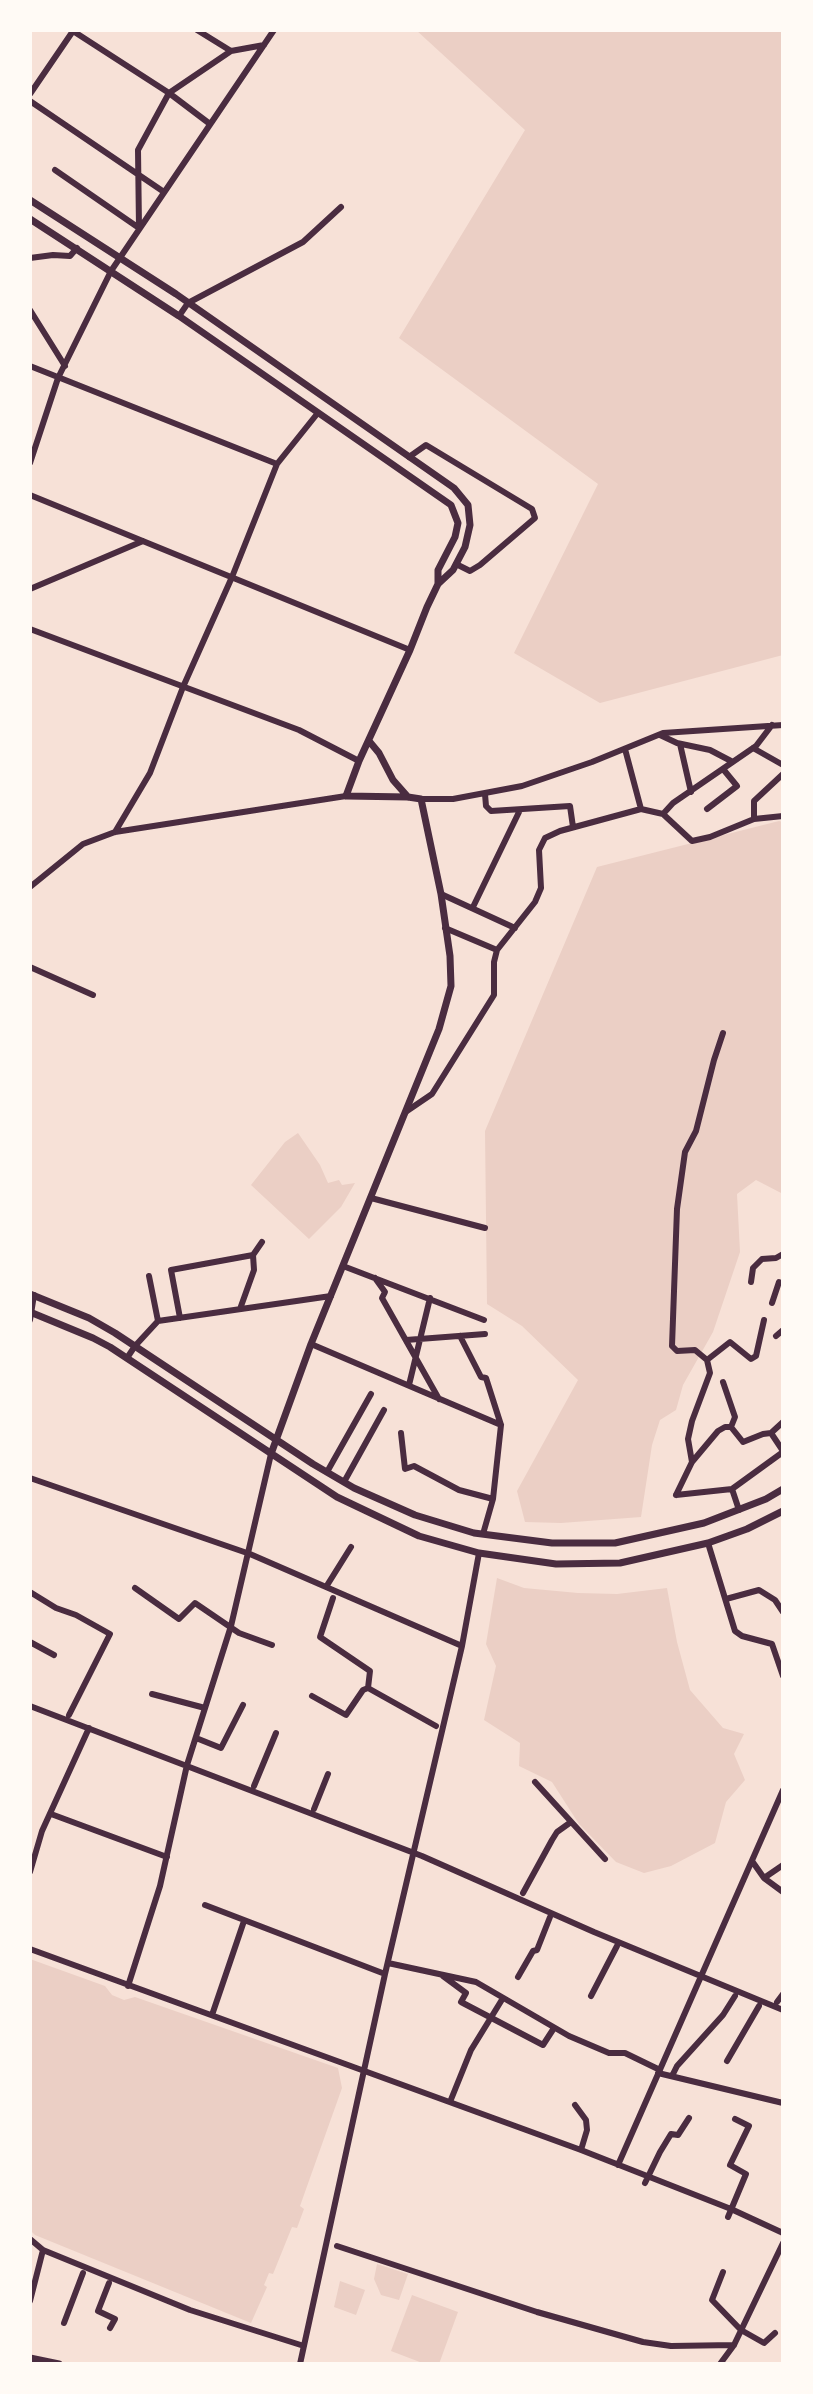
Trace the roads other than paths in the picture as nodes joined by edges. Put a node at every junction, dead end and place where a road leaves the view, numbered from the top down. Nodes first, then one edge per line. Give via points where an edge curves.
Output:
1 (197, 30) edge
2 (274, 30) edge
3 (264, 45) junction
4 (231, 51) junction
5 (169, 93) junction
6 (30, 94) edge
7 (30, 101) edge
8 (210, 124) junction
9 (55, 170) dead end
10 (138, 174) junction
11 (164, 192) junction
12 (30, 200) edge
13 (341, 207) dead end
14 (30, 219) edge
15 (139, 228) junction
16 (77, 248) junction
17 (30, 258) edge
18 (119, 258) junction
19 (111, 271) junction
20 (188, 303) junction
21 (30, 310) edge
22 (179, 316) junction
23 (30, 366) edge
24 (65, 366) junction
25 (58, 378) junction
26 (317, 414) junction
27 (409, 457) junction
28 (30, 463) edge
29 (277, 464) junction
30 (30, 495) edge
31 (143, 541) junction
32 (456, 564) junction
33 (232, 577) junction
34 (438, 584) junction
35 (30, 589) edge
36 (30, 629) edge
37 (410, 650) junction
38 (183, 687) junction
39 (772, 725) junction
40 (783, 725) edge
41 (659, 735) junction
42 (369, 741) junction
43 (680, 744) junction
44 (753, 748) junction
45 (625, 749) junction
46 (359, 761) junction
47 (731, 761) junction
48 (783, 765) edge
49 (723, 769) junction
50 (783, 774) edge
51 (691, 792) junction
52 (485, 794) junction
53 (346, 796) junction
54 (408, 797) junction
55 (421, 799) junction
56 (520, 809) junction
57 (641, 809) junction
58 (707, 809) dead end
59 (663, 814) junction
60 (783, 816) edge
61 (754, 819) junction
62 (573, 827) junction
63 (115, 832) junction
64 (30, 887) edge
65 (441, 894) junction
66 (473, 907) junction
67 (445, 928) junction
68 (515, 928) junction
69 (497, 950) junction
70 (30, 967) edge
71 (93, 995) dead end
72 (723, 1033) dead end
73 (407, 1111) junction
74 (371, 1198) junction
75 (485, 1228) dead end
76 (262, 1242) dead end
77 (783, 1254) edge
78 (253, 1255) junction
79 (343, 1266) junction
80 (149, 1276) dead end
81 (375, 1278) junction
82 (751, 1282) dead end
83 (779, 1282) dead end
84 (32, 1294) edge
85 (331, 1296) junction
86 (430, 1298) junction
87 (772, 1303) dead end
88 (240, 1309) junction
89 (30, 1312) edge
90 (180, 1318) junction
91 (30, 1320) edge
92 (484, 1320) dead end
93 (764, 1320) dead end
94 (158, 1321) junction
95 (783, 1330) edge
96 (485, 1334) dead end
97 (460, 1336) junction
98 (776, 1336) dead end
99 (420, 1339) junction
100 (406, 1340) junction
101 (311, 1344) junction
102 (135, 1346) junction
103 (416, 1357) junction
104 (127, 1358) junction
105 (707, 1360) junction
106 (723, 1382) dead end
107 (409, 1385) junction
108 (371, 1394) dead end
109 (439, 1399) junction
110 (384, 1410) dead end
111 (783, 1422) edge
112 (501, 1425) junction
113 (731, 1427) junction
114 (401, 1433) dead end
115 (771, 1433) junction
116 (277, 1440) junction
117 (783, 1452) edge
118 (271, 1454) junction
119 (692, 1462) junction
120 (327, 1472) junction
121 (30, 1478) edge
122 (344, 1482) junction
123 (732, 1489) junction
124 (783, 1489) edge
125 (493, 1499) junction
126 (739, 1510) junction
127 (783, 1511) edge
128 (483, 1534) junction
129 (708, 1543) junction
130 (351, 1547) dead end
131 (479, 1553) junction
132 (250, 1554) junction
133 (326, 1587) junction
134 (135, 1588) dead end
135 (30, 1592) edge
136 (156, 1593) dead end
137 (333, 1598) dead end
138 (726, 1599) junction
139 (149, 1600) junction
140 (783, 1612) edge
141 (231, 1626) junction
142 (30, 1642) edge
143 (272, 1645) dead end
144 (462, 1646) junction
145 (54, 1655) dead end
146 (783, 1676) edge
147 (368, 1688) junction
148 (152, 1694) dead end
149 (312, 1696) dead end
150 (243, 1705) dead end
151 (30, 1706) edge
152 (205, 1708) junction
153 (69, 1715) dead end
154 (436, 1726) dead end
155 (89, 1728) junction
156 (276, 1733) dead end
157 (196, 1738) junction
158 (187, 1765) junction
159 (328, 1774) dead end
160 (535, 1782) dead end
161 (254, 1786) dead end
162 (783, 1790) edge
163 (314, 1809) dead end
164 (51, 1814) junction
165 (571, 1822) junction
166 (414, 1853) junction
167 (167, 1857) junction
168 (605, 1859) dead end
169 (752, 1861) junction
170 (783, 1865) edge
171 (30, 1872) edge
172 (764, 1878) junction
173 (783, 1892) edge
174 (523, 1893) dead end
175 (205, 1905) dead end
176 (550, 1917) dead end
177 (244, 1921) junction
178 (617, 1946) dead end
179 (30, 1949) edge
180 (388, 1963) junction
181 (439, 1973) junction
182 (385, 1974) junction
183 (701, 1976) junction
184 (518, 1977) dead end
185 (128, 1986) junction
186 (783, 1994) edge
187 (591, 1996) dead end
188 (735, 1996) dead end
189 (503, 1998) junction
190 (777, 2002) dead end
191 (759, 2006) dead end
192 (783, 2010) edge
193 (212, 2015) junction
194 (491, 2018) junction
195 (554, 2028) junction
196 (727, 2061) dead end
197 (364, 2070) junction
198 (659, 2072) junction
199 (672, 2076) junction
200 (450, 2102) junction
201 (783, 2103) edge
202 (575, 2105) dead end
203 (689, 2118) dead end
204 (735, 2119) dead end
205 (581, 2150) junction
206 (618, 2165) junction
207 (646, 2180) junction
208 (730, 2213) junction
209 (783, 2233) edge
210 (30, 2239) edge
211 (783, 2243) edge
212 (337, 2246) dead end
213 (43, 2250) junction
214 (723, 2272) dead end
215 (83, 2273) dead end
216 (109, 2283) dead end
217 (30, 2301) edge
218 (64, 2323) dead end
219 (110, 2328) dead end
220 (741, 2330) junction
221 (775, 2333) dead end
222 (734, 2345) junction
223 (304, 2346) junction
224 (30, 2358) edge
225 (59, 2364) edge
226 (300, 2364) edge
227 (720, 2364) edge

1 - 4 street
2 - 3 street
3 - 4 street
3 - 8 street
4 - 5 street
5 - 6 street via 73,31
5 - 8 street
5 - 10 street via 138,150
7 - 10 street
8 - 11 street
9 - 15 street
10 - 11 street
10 - 15 street
11 - 15 street
12 - 18 street
13 - 20 street via 303,242
14 - 16 street
15 - 18 street
16 - 17 street via 70,256
16 - 19 street
18 - 19 street
18 - 20 street
19 - 22 street
19 - 24 street
20 - 22 street
20 - 27 street
21 - 24 street
22 - 26 street
23 - 25 street
24 - 25 street
25 - 28 street
25 - 29 street
26 - 29 street
26 - 34 street via 451,505 458,523 438,570
27 - 32 street via 454,488 468,505 470,525
27 - 32 street via 426,445 532,509 535,518 480,565 470,571
29 - 33 street
30 - 31 street
31 - 33 street
31 - 35 street
32 - 34 street
33 - 37 street
33 - 38 street
34 - 37 street
36 - 38 street
37 - 42 street
38 - 46 street via 299,730
38 - 63 street via 150,773
39 - 40 street
39 - 41 street
39 - 44 street
41 - 43 street
41 - 45 street
42 - 46 street
42 - 54 street
43 - 47 street
43 - 51 street
44 - 47 street
44 - 48 street
45 - 52 street
45 - 57 street
46 - 53 street
47 - 49 street
49 - 51 street
49 - 58 street via 737,786
50 - 61 street via 754,801
51 - 59 street
52 - 55 street
52 - 56 street via 491,811
53 - 54 street
53 - 63 street
54 - 55 street
55 - 65 street
56 - 62 street via 570,806
56 - 66 street
57 - 59 street
57 - 62 street
59 - 61 street via 692,841
60 - 61 street
62 - 68 street via 545,838 539,850 541,888
63 - 64 street via 83,844
65 - 66 street
65 - 67 street
66 - 68 street
67 - 69 street
67 - 73 street via 451,986
68 - 69 street
69 - 73 street via 494,995 432,1094
70 - 71 street
72 - 105 street via 696,1131 685,1152 677,1209 672,1346 677,1351 695,1350
73 - 74 street
74 - 75 street
74 - 79 street
76 - 78 street
77 - 82 street via 762,1259 753,1268
78 - 88 street via 254,1270
78 - 90 street via 171,1270
79 - 81 street
79 - 85 street
80 - 94 street
81 - 86 street
81 - 100 street
83 - 87 street
84 - 89 street
84 - 102 street via 89,1318
85 - 88 street
85 - 101 street
86 - 92 street
86 - 99 street
88 - 90 street
89 - 91 street
89 - 104 street
90 - 94 street
93 - 105 street via 756,1356 751,1359 730,1342
94 - 102 street
95 - 98 street
96 - 97 street
97 - 99 street
97 - 112 street via 486,1378
99 - 100 street
99 - 103 street
100 - 103 street
101 - 107 street
101 - 116 street
102 - 104 street
102 - 116 street
103 - 107 street
103 - 109 street
104 - 118 street
105 - 119 street via 710,1373 688,1439
106 - 113 street via 735,1417
107 - 109 street
108 - 120 street
109 - 112 street
110 - 122 street
111 - 115 street
112 - 125 street
113 - 115 street via 743,1442
113 - 119 street via 718,1431
114 - 125 street via 405,1469 414,1466 459,1490
115 - 117 street
116 - 118 street
116 - 120 street
117 - 123 street
118 - 131 street via 358,1508 419,1536
118 - 132 street
119 - 123 street via 676,1495
120 - 122 street
121 - 132 street
122 - 128 street via 415,1515
123 - 126 street
124 - 126 street
125 - 128 street
126 - 128 street via 615,1543 552,1543
127 - 129 street
129 - 131 street via 620,1563 556,1564
129 - 138 street
130 - 133 street
131 - 144 street
132 - 133 street
132 - 141 street
133 - 144 street
134 - 139 street
135 - 153 street via 110,1634
136 - 139 street
137 - 147 street via 320,1637 370,1671
138 - 140 street via 759,1590
138 - 146 street via 735,1631 772,1644
139 - 141 street via 179,1619 195,1603
141 - 143 street
141 - 152 street
142 - 145 street
144 - 166 street
147 - 149 street via 346,1715
147 - 154 street
148 - 152 street
150 - 157 street via 221,1748
151 - 155 street
152 - 157 street
155 - 158 street
155 - 164 street
156 - 161 street
157 - 158 street
158 - 166 street
158 - 167 street
159 - 163 street
160 - 165 street
162 - 169 street
164 - 167 street
164 - 171 street
165 - 168 street
165 - 174 street via 557,1832
166 - 180 street
166 - 183 street
167 - 185 street
169 - 172 street
169 - 183 street
170 - 172 street
172 - 173 street
175 - 177 street
176 - 184 street via 537,1950
177 - 182 street
177 - 193 street
178 - 187 street
179 - 185 street
180 - 181 street
180 - 182 street
181 - 189 street via 476,1982
181 - 194 street via 466,1993 461,2002
182 - 197 street
183 - 192 street
183 - 198 street
185 - 193 street
186 - 190 street
188 - 199 street
189 - 194 street
189 - 195 street
191 - 196 street
193 - 197 street
194 - 195 street via 543,2045
194 - 200 street
195 - 198 street via 609,2053 625,2053
197 - 200 street
197 - 223 street
198 - 199 street
198 - 206 street
199 - 201 street
200 - 205 street
202 - 205 street via 586,2120
203 - 207 street via 678,2135 671,2134
204 - 208 street via 749,2126 730,2165 746,2174
205 - 206 street
206 - 207 street
207 - 208 street
208 - 209 street
210 - 213 street
211 - 220 street
212 - 222 street via 643,2342
213 - 217 street
213 - 223 street via 190,2310
214 - 220 street via 712,2300
215 - 218 street
216 - 219 street via 98,2311 115,2319
220 - 221 street via 764,2343
220 - 222 street
222 - 227 street
223 - 226 street
224 - 225 street

